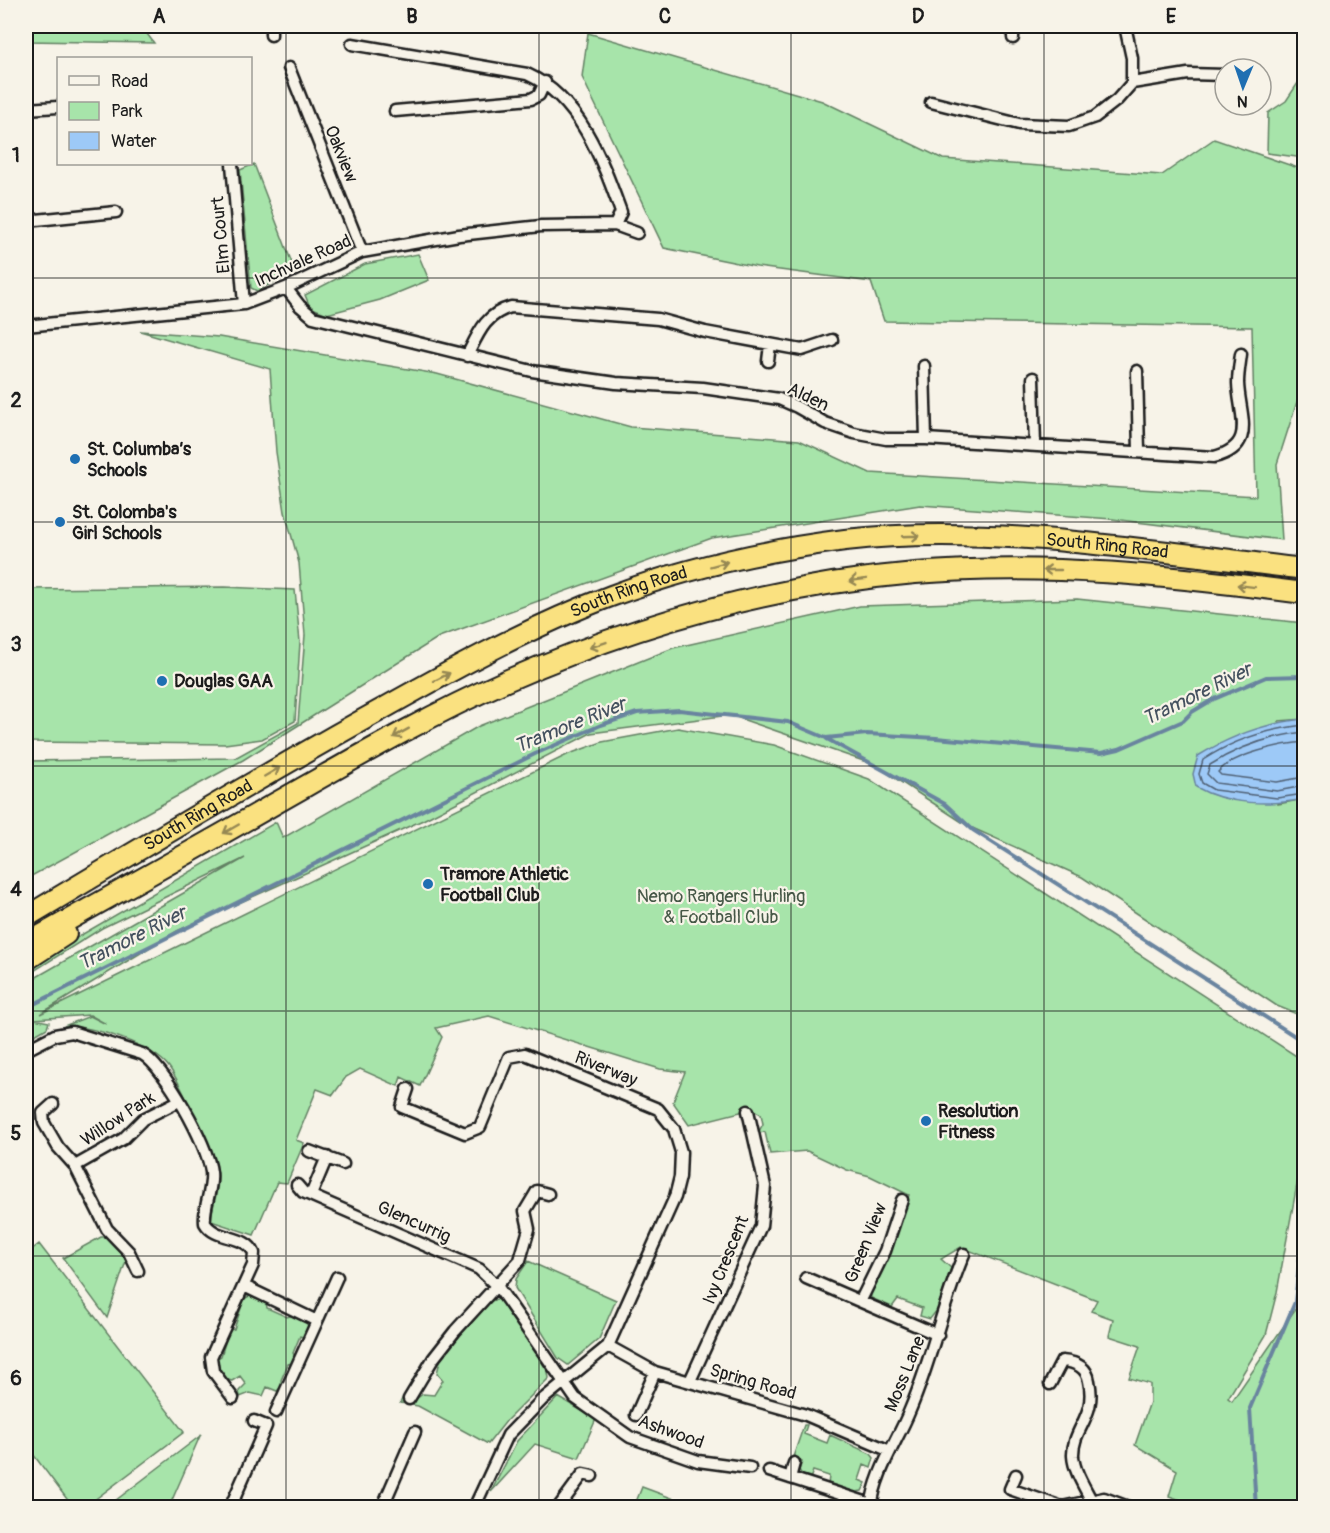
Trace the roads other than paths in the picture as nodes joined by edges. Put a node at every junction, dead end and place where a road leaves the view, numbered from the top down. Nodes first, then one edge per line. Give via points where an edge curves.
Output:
1 (1013, 26) edge
2 (1125, 26) edge
3 (1013, 38) dead end
4 (352, 44) dead end
5 (290, 68) dead end
6 (1213, 75) edge
7 (545, 82) junction
8 (1132, 83) junction
9 (932, 102) dead end
10 (57, 107) edge
11 (26, 109) edge
12 (395, 111) dead end
13 (232, 165) edge
14 (116, 212) dead end
15 (26, 221) edge
16 (615, 225) junction
17 (637, 233) dead end
18 (362, 252) junction
19 (286, 288) junction
20 (244, 304) junction
21 (26, 326) edge
22 (832, 340) dead end
23 (771, 345) junction
24 (1241, 354) dead end
25 (467, 356) junction
26 (768, 361) dead end
27 (924, 366) dead end
28 (1137, 371) dead end
29 (1239, 371) junction
30 (1251, 372) dead end
31 (1032, 378) dead end
32 (926, 439) junction
33 (1035, 446) junction
34 (1139, 451) junction
35 (1305, 569) edge
36 (1305, 593) edge
37 (130, 854) junction
38 (173, 862) junction
39 (26, 906) edge
40 (26, 917) edge
41 (26, 944) edge
42 (26, 960) edge
43 (26, 1050) edge
44 (408, 1089) dead end
45 (179, 1101) junction
46 (53, 1104) dead end
47 (748, 1111) dead end
48 (309, 1151) dead end
49 (327, 1157) junction
50 (343, 1164) dead end
51 (75, 1166) junction
52 (297, 1185) dead end
53 (548, 1194) dead end
54 (311, 1195) junction
55 (902, 1200) dead end
56 (964, 1254) dead end
57 (138, 1271) dead end
58 (337, 1277) dead end
59 (806, 1278) dead end
60 (244, 1286) junction
61 (498, 1287) junction
62 (861, 1300) junction
63 (317, 1321) junction
64 (938, 1335) junction
65 (608, 1346) junction
66 (655, 1372) junction
67 (690, 1381) junction
68 (563, 1383) junction
69 (1050, 1384) dead end
70 (232, 1398) dead end
71 (410, 1399) dead end
72 (276, 1412) dead end
73 (636, 1415) dead end
74 (254, 1421) dead end
75 (415, 1432) dead end
76 (890, 1451) junction
77 (794, 1463) dead end
78 (750, 1468) dead end
79 (769, 1471) dead end
80 (1016, 1474) dead end
81 (592, 1476) dead end
82 (790, 1478) junction
83 (1093, 1504) edge
84 (871, 1506) edge
85 (230, 1508) edge
86 (382, 1508) edge
87 (474, 1508) edge
88 (558, 1508) edge
89 (1131, 1508) edge

1 - 3 street
2 - 8 street via 1132,58
4 - 7 street via 527,74
5 - 18 street, Oakview
6 - 8 street via 1188,74
7 - 12 street via 539,95 531,99
7 - 16 street via 561,95 601,157 621,212
8 - 9 street via 1095,117 1069,126 1019,124
10 - 11 street
13 - 20 street, Elm Court
14 - 15 street
16 - 17 street
16 - 18 street, Inchvale Road via 541,226
18 - 19 street, Inchvale Road
19 - 20 street, Inchvale Road
19 - 25 street, Alden via 313,317
20 - 21 street, Inchvale Road
22 - 23 street via 802,350
23 - 25 street via 658,319 511,307 496,311 482,327
23 - 26 street
24 - 29 street, Alden
25 - 32 street, Alden via 616,383 704,388 778,399 854,433 886,439
27 - 32 street via 919,384
28 - 34 street
29 - 30 street
29 - 34 street, Alden via 1245,427 1240,443 1229,454 1214,457
31 - 33 street
32 - 33 street, Alden
33 - 34 street, Alden
37 -> 35 highway, South Ring Road via 421,687 526,634 610,596 758,553 846,540 981,536 1124,547
36 -> 38 highway, South Ring Road via 1124,571 1047,570 916,573 775,593 653,625 504,682 399,735
37 - 39 highway
37 - 40 highway, South Ring Road
38 - 41 highway, South Ring Road
38 - 42 highway
43 - 45 street, Willow Park via 63,1032 117,1045 151,1059
44 - 65 street, Riverway via 402,1107 465,1133 480,1127 509,1057 525,1054 658,1109 674,1129 681,1152 681,1177 675,1197
45 - 51 street, Willow Park via 144,1119 123,1139
45 - 60 street, Willow Park via 211,1172 204,1217 211,1231 251,1247 254,1260
46 - 51 street, Willow Park via 43,1113 44,1123
47 - 67 street, Ivy Crescent via 765,1186 761,1226
48 - 49 street
49 - 50 street
49 - 54 street
51 - 57 street, Willow Park via 107,1229 129,1252
52 - 54 street, Glencurrig
53 - 61 street via 537,1191 525,1211 529,1229 520,1260
54 - 61 street, Glencurrig via 479,1269
55 - 62 street, Green View via 885,1251
56 - 64 street, Moss Lane via 950,1287
58 - 63 street
59 - 62 street, Green View
60 - 63 street
60 - 70 street via 211,1357 217,1380
61 - 68 street, Glencurrig
61 - 71 street via 455,1331
62 - 64 street, Green View
63 - 72 street
64 - 76 street, Moss Lane
65 - 66 street, Spring Road
65 - 68 street
66 - 67 street, Spring Road
66 - 73 street
67 - 76 street, Spring Road via 806,1415
68 - 78 street, Ashwood via 575,1398 630,1437 698,1461
68 - 87 street via 508,1435
69 - 83 street via 1062,1361 1080,1366 1088,1373 1092,1402 1073,1458
74 - 85 street via 266,1426
75 - 86 street
76 - 84 street, Moss Lane
77 - 82 street
79 - 82 street, Moss Lane
80 - 83 street via 1010,1489 1067,1507
81 - 88 street via 583,1474
82 - 84 street, Moss Lane
83 - 89 street via 1104,1498

